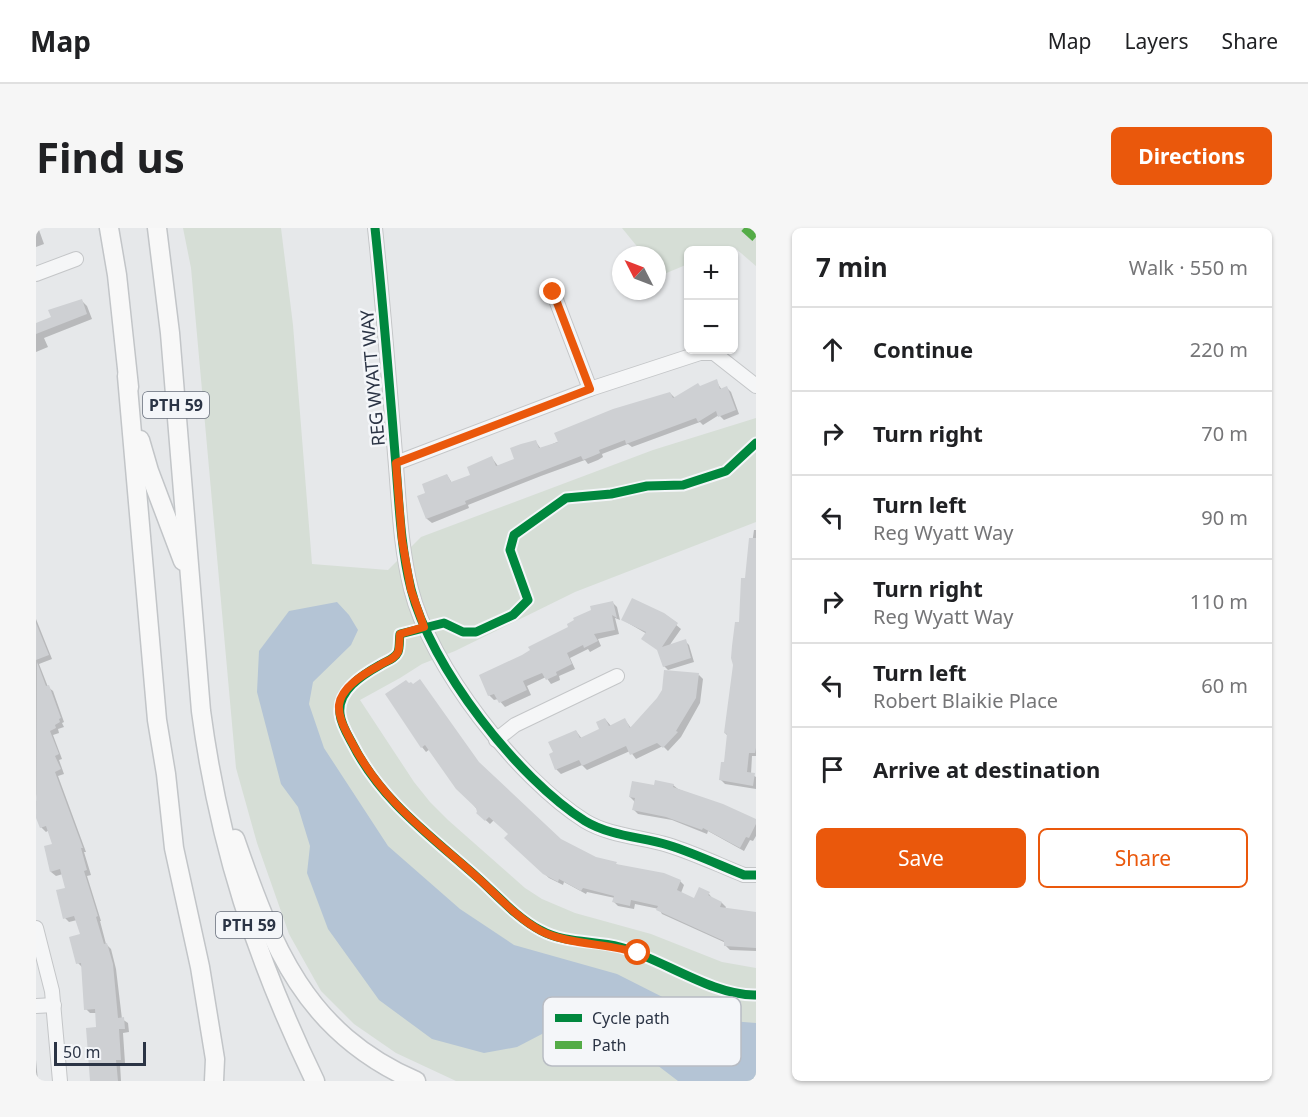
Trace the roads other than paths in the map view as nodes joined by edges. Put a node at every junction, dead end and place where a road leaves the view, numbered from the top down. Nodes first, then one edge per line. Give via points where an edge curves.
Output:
1 (109, 228) edge
2 (157, 228) edge
3 (375, 228) edge
4 (76, 259) dead end
5 (36, 274) edge
6 (553, 292) dead end
7 (127, 376) junction
8 (756, 386) edge
9 (590, 389) junction
10 (396, 463) junction
11 (191, 582) junction
12 (617, 676) dead end
13 (496, 740) junction
14 (207, 760) junction
15 (756, 875) edge
16 (36, 928) edge
17 (54, 1005) junction
18 (36, 1006) edge
19 (60, 1081) edge
20 (214, 1081) edge
21 (315, 1081) edge
22 (416, 1081) edge

1 - 7 main road, PTH 59
2 - 11 main road, PTH 59
3 - 10 street, REG WYATT WAY
4 - 5 street
6 - 9 street
7 - 11 main road, PTH 59 via 144,457
7 - 20 main road via 157,720 174,848 215,1059
8 - 9 street, REG WYATT WAY via 720,357 706,352
9 - 10 street, REG WYATT WAY
10 - 13 street, REG WYATT WAY via 402,540 411,590 424,628 439,657
11 - 14 main road, PTH 59
12 - 13 street via 515,725
13 - 15 street, REG WYATT WAY via 558,800 586,821 609,831 668,845 744,875
14 - 21 main road, PTH 59 via 225,846 244,910
14 - 22 main road via 260,911 294,979 348,1040 375,1060
16 - 17 street
17 - 18 street
17 - 19 street

